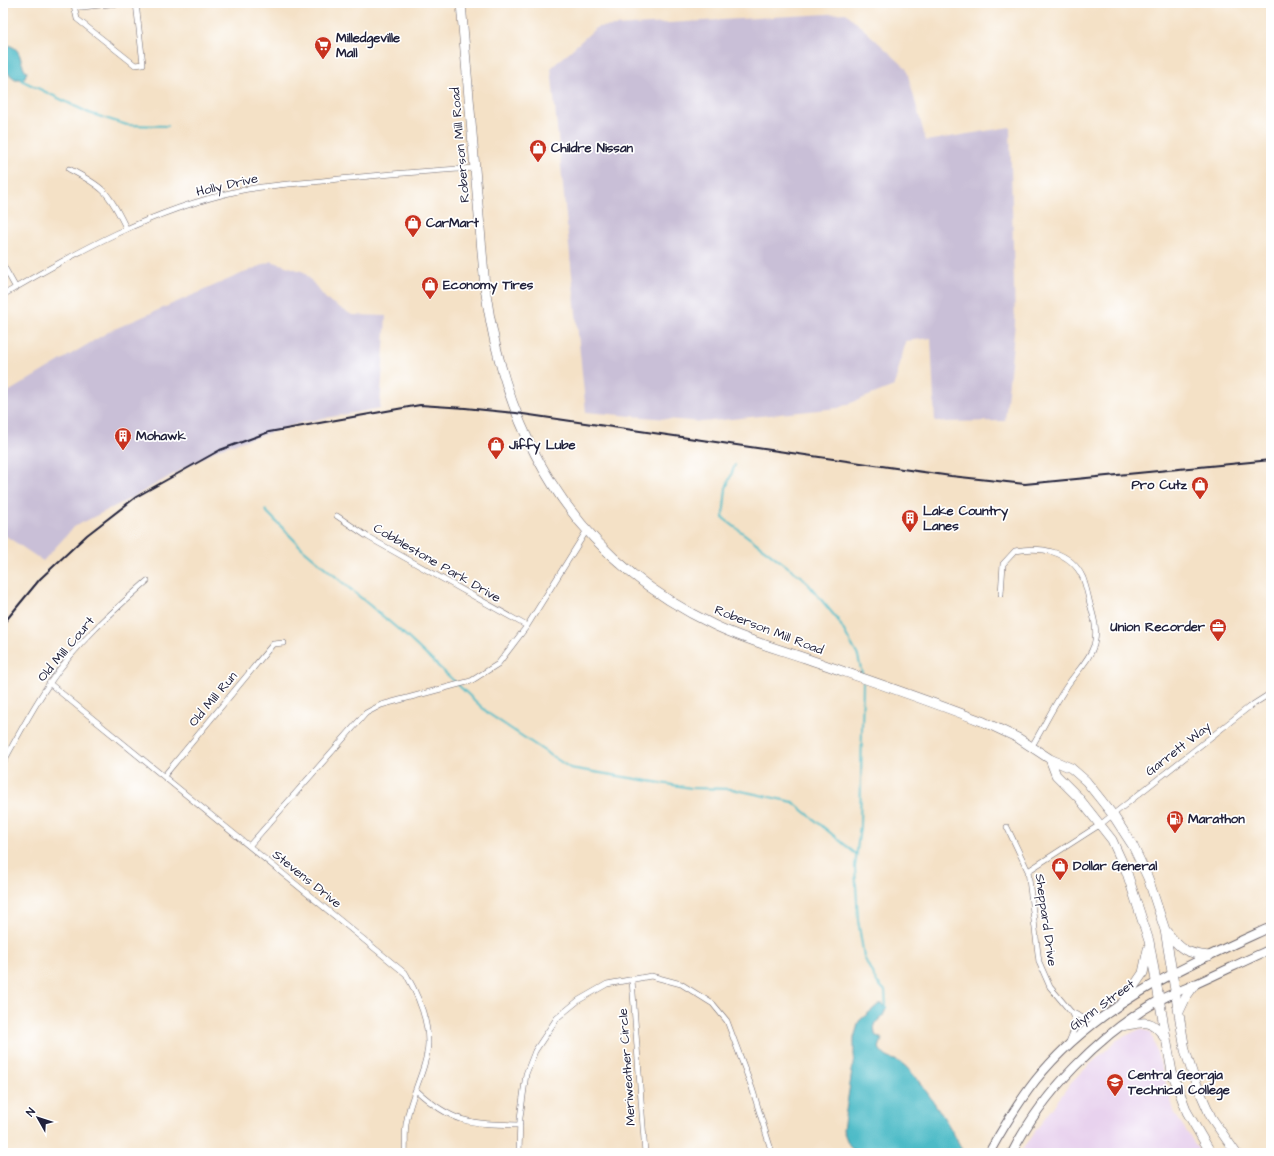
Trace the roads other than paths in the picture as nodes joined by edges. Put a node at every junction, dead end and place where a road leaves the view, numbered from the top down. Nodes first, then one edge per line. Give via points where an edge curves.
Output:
1 (120, 3) edge
2 (136, 3) edge
3 (461, 3) edge
4 (71, 4) edge
5 (476, 168) junction
6 (69, 169) dead end
7 (126, 228) junction
8 (3, 265) edge
9 (16, 288) junction
10 (3, 295) edge
11 (337, 516) dead end
12 (587, 530) junction
13 (147, 581) dead end
14 (1001, 594) dead end
15 (527, 626) junction
16 (284, 643) dead end
17 (49, 684) junction
18 (1271, 693) edge
19 (1032, 746) junction
20 (1050, 759) junction
21 (3, 763) edge
22 (164, 776) junction
23 (1113, 815) junction
24 (1101, 824) junction
25 (1007, 827) dead end
26 (249, 846) junction
27 (1028, 871) junction
28 (1271, 927) edge
29 (1164, 930) junction
30 (1149, 941) junction
31 (1271, 949) edge
32 (1209, 956) junction
33 (1172, 973) junction
34 (632, 980) junction
35 (1156, 982) junction
36 (1194, 984) junction
37 (1176, 993) junction
38 (1160, 1000) junction
39 (1123, 1002) junction
40 (1071, 1012) junction
41 (1179, 1012) junction
42 (1102, 1017) junction
43 (1123, 1026) junction
44 (1166, 1040) junction
45 (1067, 1046) junction
46 (416, 1090) junction
47 (520, 1126) junction
48 (405, 1153) edge
49 (520, 1153) edge
50 (644, 1153) edge
51 (772, 1153) edge
52 (990, 1153) edge
53 (1012, 1153) edge
54 (1211, 1153) edge
55 (1236, 1153) edge

1 - 4 street via 82,7
2 - 4 street via 142,64 134,65 77,19
3 - 5 highway, Roberson Mill Road
5 - 7 street, Holly Drive via 384,174 245,190 195,203
5 - 12 highway, Roberson Mill Road via 489,315 504,379 522,428 540,463 559,496
6 - 7 street via 99,185 114,201
7 - 9 street, Holly Drive
8 - 9 street
9 - 10 street, Holly Drive
11 - 15 street, Cobblestone Park Drive via 368,538
12 - 15 street
12 - 19 highway, Roberson Mill Road via 625,567 653,589 716,625 750,640 952,709
13 - 17 street, Old Mill Court via 111,612 79,646
14 - 19 street via 1003,564 1015,551 1040,549 1062,555 1079,570 1096,626 1096,636 1090,655 1067,686
15 - 26 street via 498,664 471,681 381,705 366,713
16 - 22 street, Old Mill Run via 273,644
17 - 21 street, Old Mill Court
17 - 22 street, Stevens Drive
18 - 23 street, Garrett Way via 1249,707
19 - 20 highway, Roberson Mill Road
20 - 23 highway, Roberson Mill Road via 1071,768 1086,781
20 - 24 highway via 1056,775
22 - 26 street, Stevens Drive
23 - 24 street, Garrett Way
23 - 29 highway, Roberson Mill Road via 1141,862
24 - 27 street, Garrett Way
24 - 30 highway via 1112,840 1127,873
25 - 27 street, Sheppard Drive
26 - 46 street, Stevens Drive via 406,974 418,996 428,1044
27 - 40 street, Sheppard Drive via 1039,962 1050,987
28 - 32 main road, Glynn Street
29 - 32 highway via 1190,954
29 - 33 highway, Roberson Mill Road
30 - 35 highway
30 - 39 highway via 1143,973
31 - 36 main road
32 - 33 main road, Glynn Street
33 - 35 main road, Glynn Street
33 - 37 highway, Roberson Mill Road
34 - 47 street via 607,984 579,1000 558,1018 535,1051 526,1074
34 - 50 street, Meriweather Circle
34 - 51 street via 651,976 681,984 713,1004 727,1021
35 - 38 highway
35 - 39 main road, Glynn Street
36 - 37 main road
36 - 41 highway
37 - 38 main road
37 - 41 highway, Roberson Mill Road
38 - 43 main road
38 - 44 highway
39 - 42 main road, Glynn Street
40 - 42 street via 1085,1019
40 - 45 street via 1076,1025
41 - 55 highway, Roberson Mill Road via 1186,1050 1199,1092 1218,1128
42 - 45 main road, Glynn Street
43 - 44 highway via 1142,1022 1152,1023
43 - 53 main road via 1088,1054 1058,1086 1039,1109
44 - 54 highway via 1172,1072 1181,1098
45 - 52 main road, Glynn Street via 1045,1068 1026,1093
46 - 47 street via 428,1102 455,1118 474,1123
46 - 48 street, Stevens Drive via 406,1120
47 - 49 street

